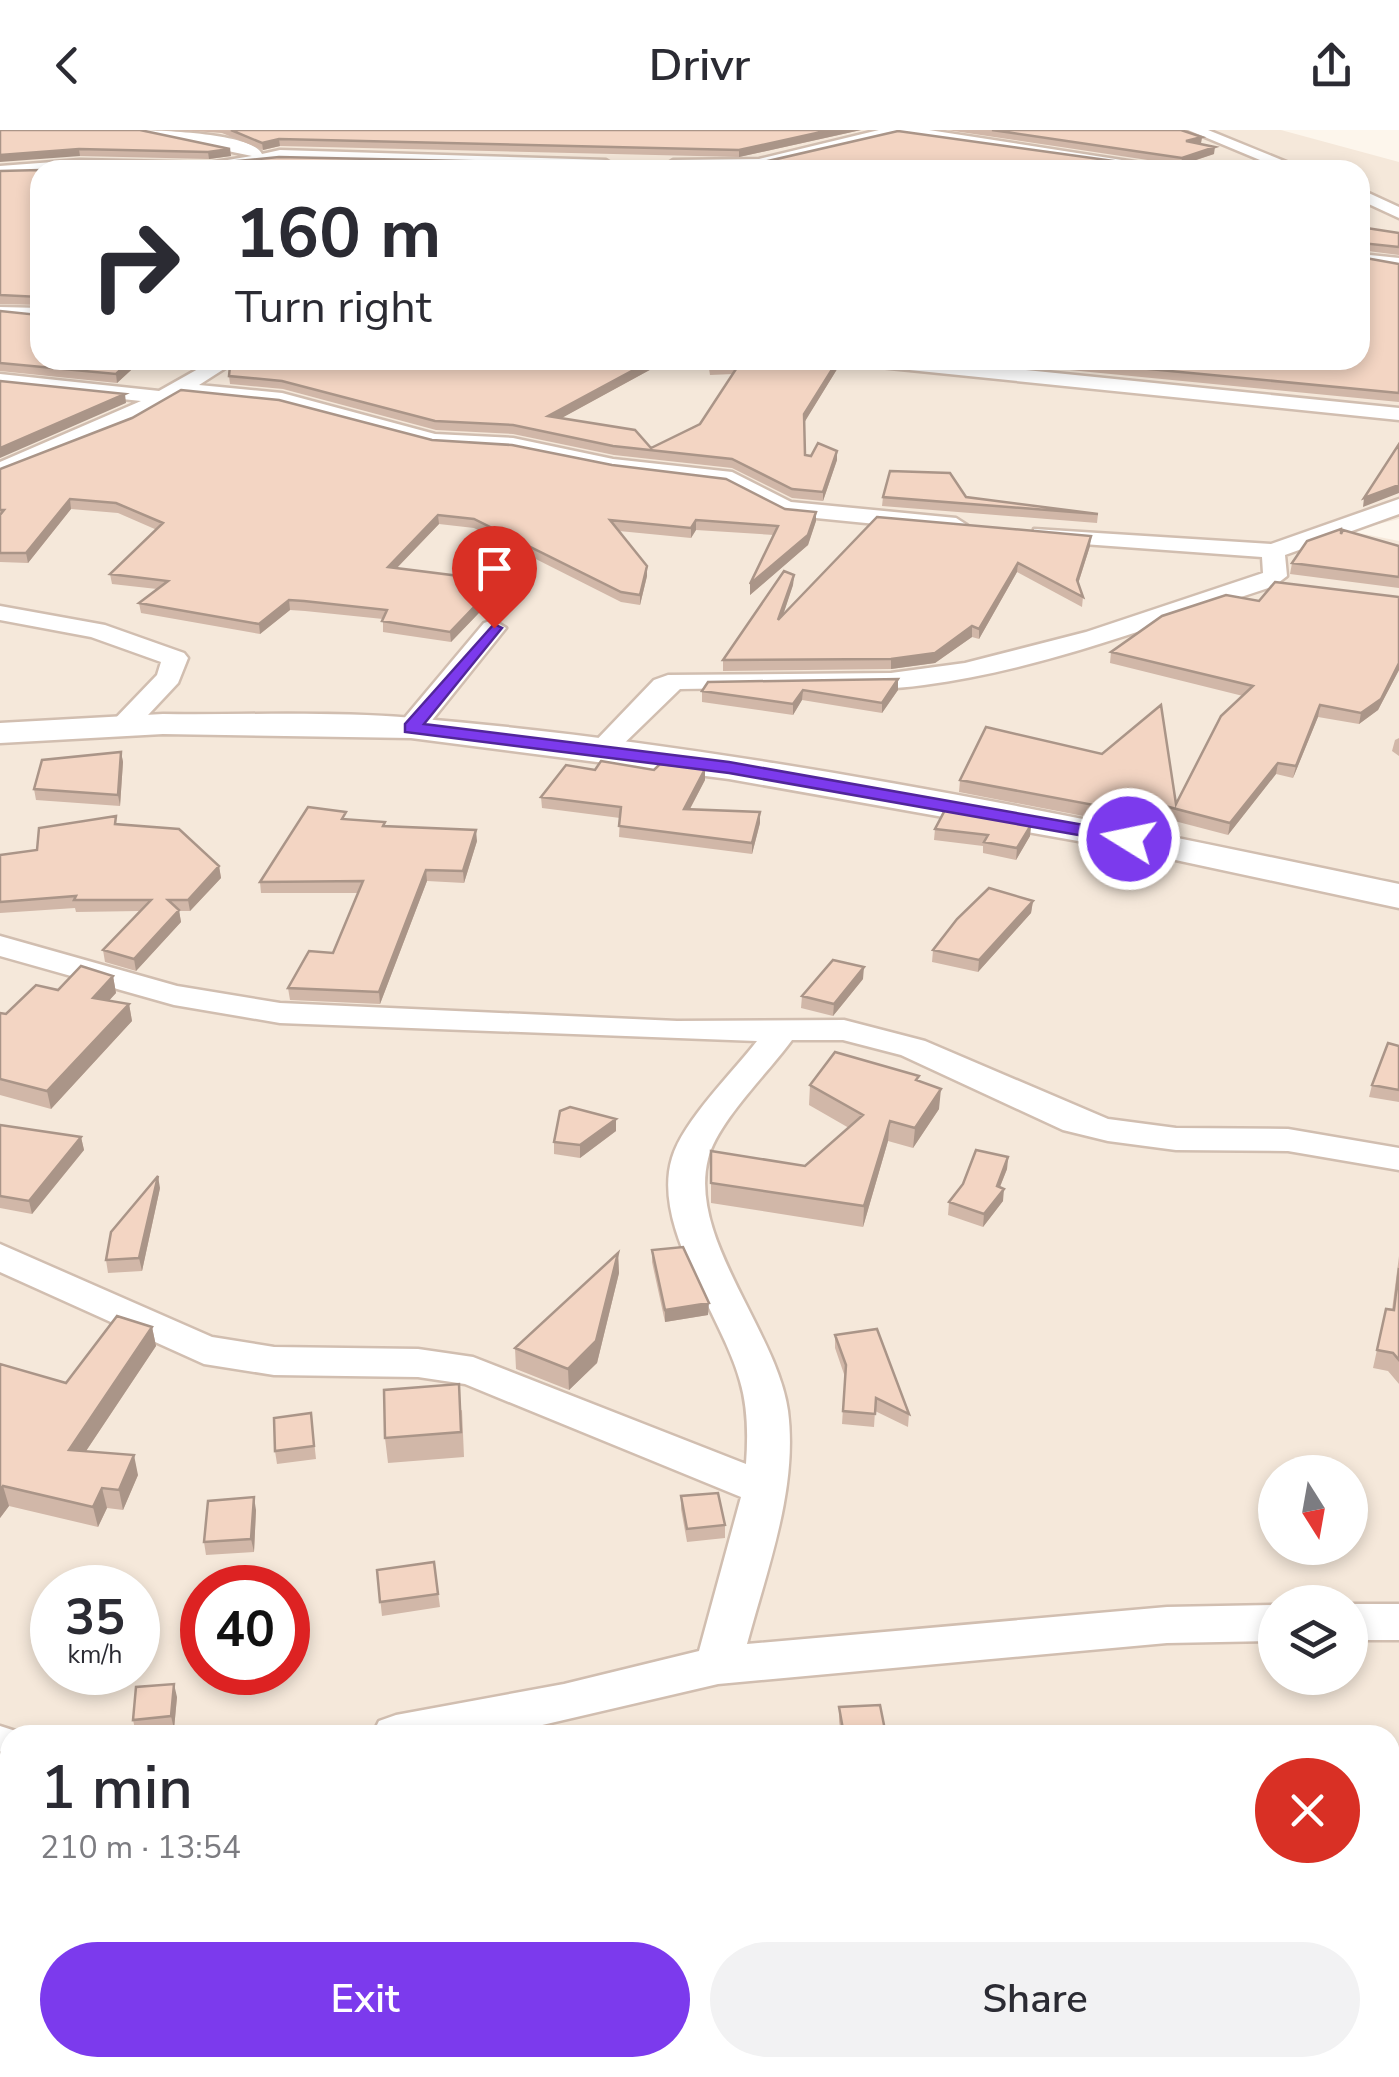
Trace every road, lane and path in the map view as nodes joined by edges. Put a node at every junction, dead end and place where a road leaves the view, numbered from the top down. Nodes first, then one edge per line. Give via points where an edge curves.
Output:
1 (132, 130) edge
2 (898, 130) edge
3 (1195, 130) edge
4 (261, 155) junction
5 (428, 158) junction
6 (242, 160) edge
7 (423, 160) edge
8 (486, 160) edge
9 (775, 160) edge
10 (1108, 160) edge
11 (1272, 160) edge
12 (30, 169) edge
13 (0, 171) edge
14 (1370, 199) edge
15 (1399, 213) edge
16 (1370, 261) edge
17 (1399, 263) edge
18 (0, 314) edge
19 (30, 314) edge
20 (212, 370) edge
21 (968, 370) edge
22 (0, 380) edge
23 (174, 393) junction
24 (1399, 414) edge
25 (0, 470) edge
26 (1399, 506) edge
27 (973, 526) edge
28 (1010, 530) edge
29 (1273, 551) junction
30 (1266, 581) junction
31 (1304, 586) edge
32 (0, 614) edge
33 (494, 628) dead end
34 (123, 725) junction
35 (411, 728) junction
36 (0, 733) edge
37 (599, 752) junction
38 (1399, 896) edge
39 (0, 946) edge
40 (784, 1028) junction
41 (1399, 1160) edge
42 (0, 1257) edge
43 (764, 1488) junction
44 (1368, 1622) edge
45 (1399, 1622) edge
46 (1258, 1623) edge
47 (718, 1665) junction
48 (448, 1725) edge

1 - 4 street via 245,146
2 - 9 street
2 - 10 street
3 - 11 street
4 - 5 street via 374,147
4 - 6 street
5 - 7 street
5 - 8 street
12 - 13 street
14 - 15 street
16 - 17 street
18 - 19 street
20 - 23 street
21 - 24 street
22 - 23 street
23 - 25 street
23 - 27 street via 282,399 444,442 513,444 732,479 786,508
26 - 29 street
28 - 29 street
29 - 30 street via 1274,576
30 - 31 street
30 - 37 street via 1064,648 970,671 871,683 677,681 663,686
32 - 34 street via 96,630 175,658 170,678
33 - 35 street
34 - 35 street
34 - 36 street
35 - 37 street
37 - 38 street via 729,768 1129,839
39 - 40 street via 174,994 280,1013 677,1032
40 - 41 street via 880,1036 1108,1130 1176,1139 1288,1140
40 - 43 street via 690,1155 686,1184 690,1218 762,1382 768,1413
42 - 43 street via 204,1350 257,1360 418,1363 473,1371
43 - 47 street
44 - 45 street
46 - 47 street via 1166,1625
47 - 48 street

